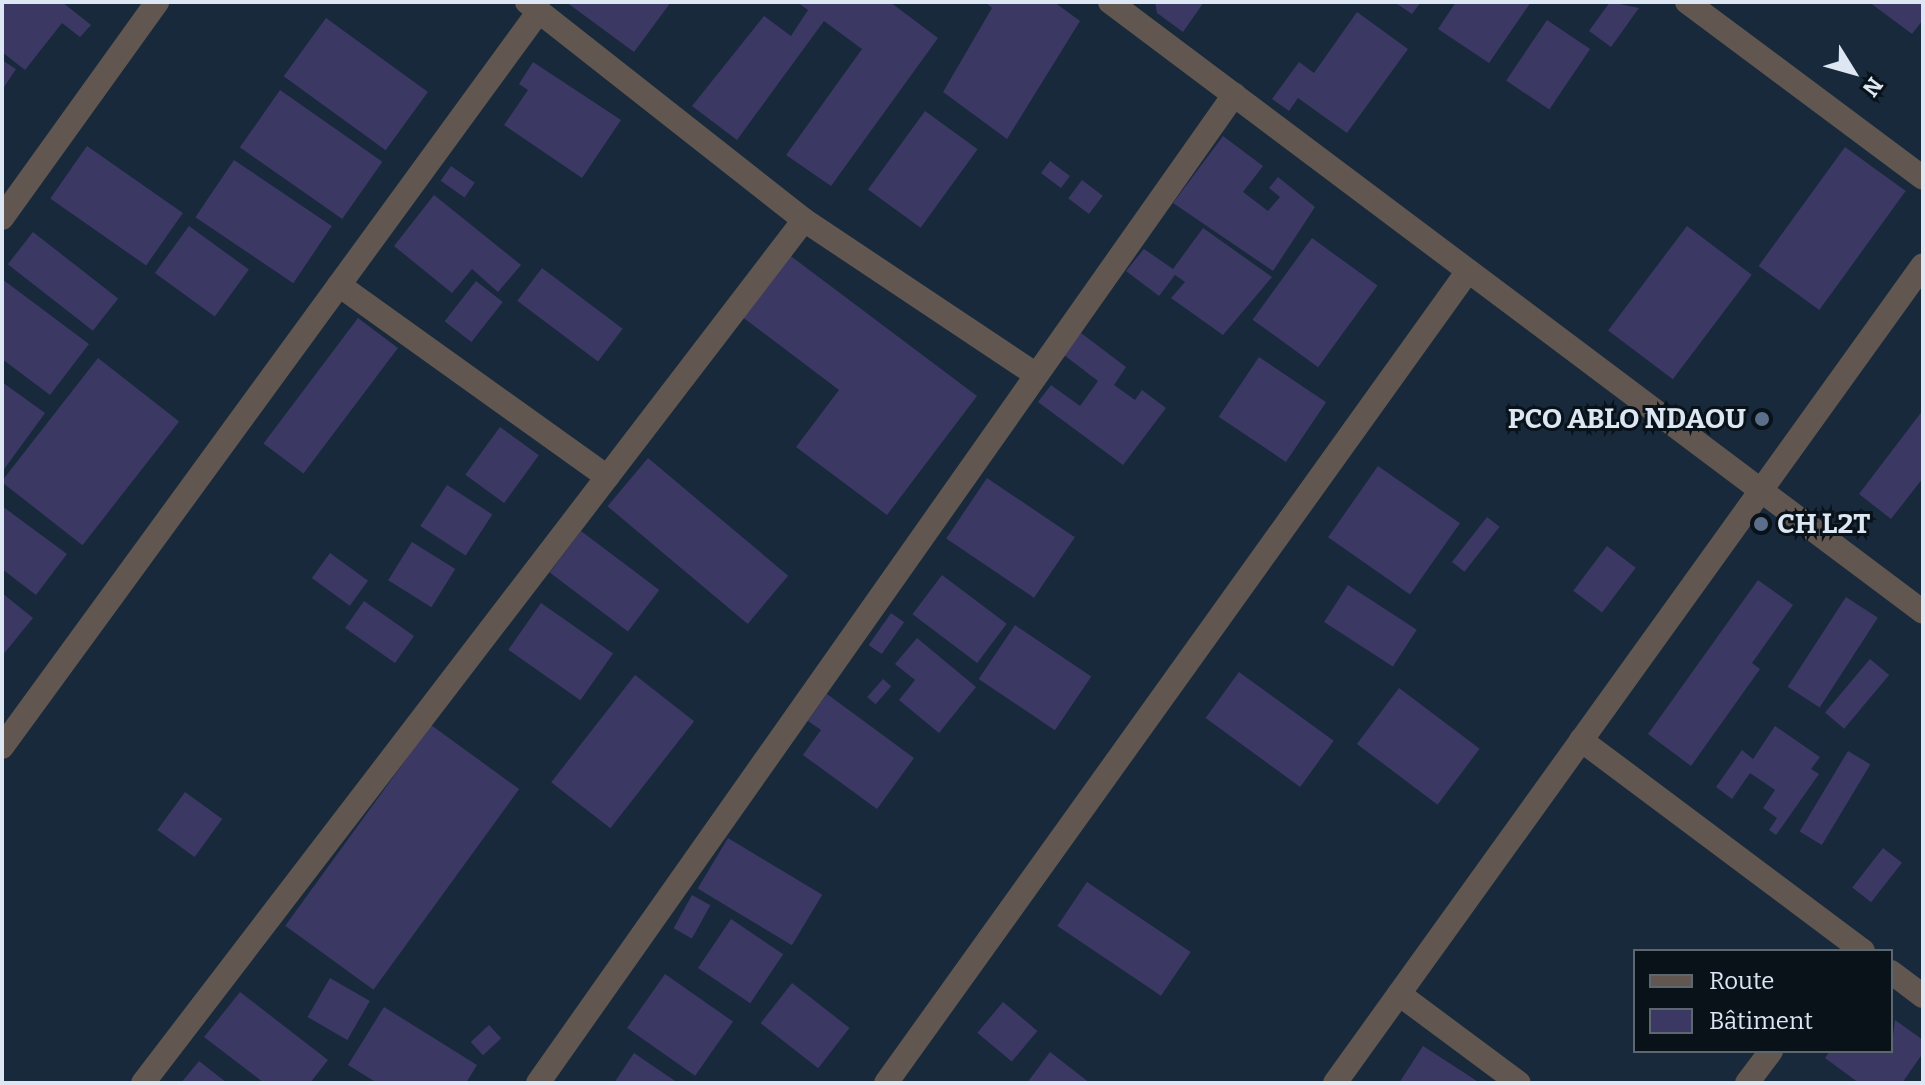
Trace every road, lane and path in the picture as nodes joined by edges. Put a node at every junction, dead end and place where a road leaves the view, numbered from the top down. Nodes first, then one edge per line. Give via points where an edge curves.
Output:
1 (157, 2) edge
2 (1110, 2) edge
3 (1687, 2) edge
4 (533, 6) edge
5 (1234, 95) junction
6 (1923, 178) edge
7 (2, 218) edge
8 (804, 220) junction
9 (1923, 265) edge
10 (1468, 271) junction
11 (339, 285) junction
12 (1036, 375) junction
13 (607, 477) junction
14 (1761, 491) junction
15 (1923, 612) edge
16 (1581, 740) junction
17 (2, 747) edge
18 (1854, 948) edge
19 (1893, 974) edge
20 (1399, 994) junction
21 (1923, 996) edge
22 (1770, 1053) edge
23 (143, 1083) edge
24 (538, 1083) edge
25 (886, 1083) edge
26 (1335, 1083) edge
27 (1519, 1083) edge
28 (1747, 1083) edge

1 - 7 street
2 - 5 street
3 - 6 street
4 - 8 street
4 - 11 street
5 - 10 street
5 - 12 street
8 - 12 street
8 - 13 street
9 - 14 street
10 - 14 street
10 - 25 street
11 - 13 street
11 - 17 street
12 - 24 street
13 - 23 street
14 - 15 street
14 - 16 street
16 - 18 street
16 - 20 street
19 - 21 street
20 - 26 street
20 - 27 street
22 - 28 street

